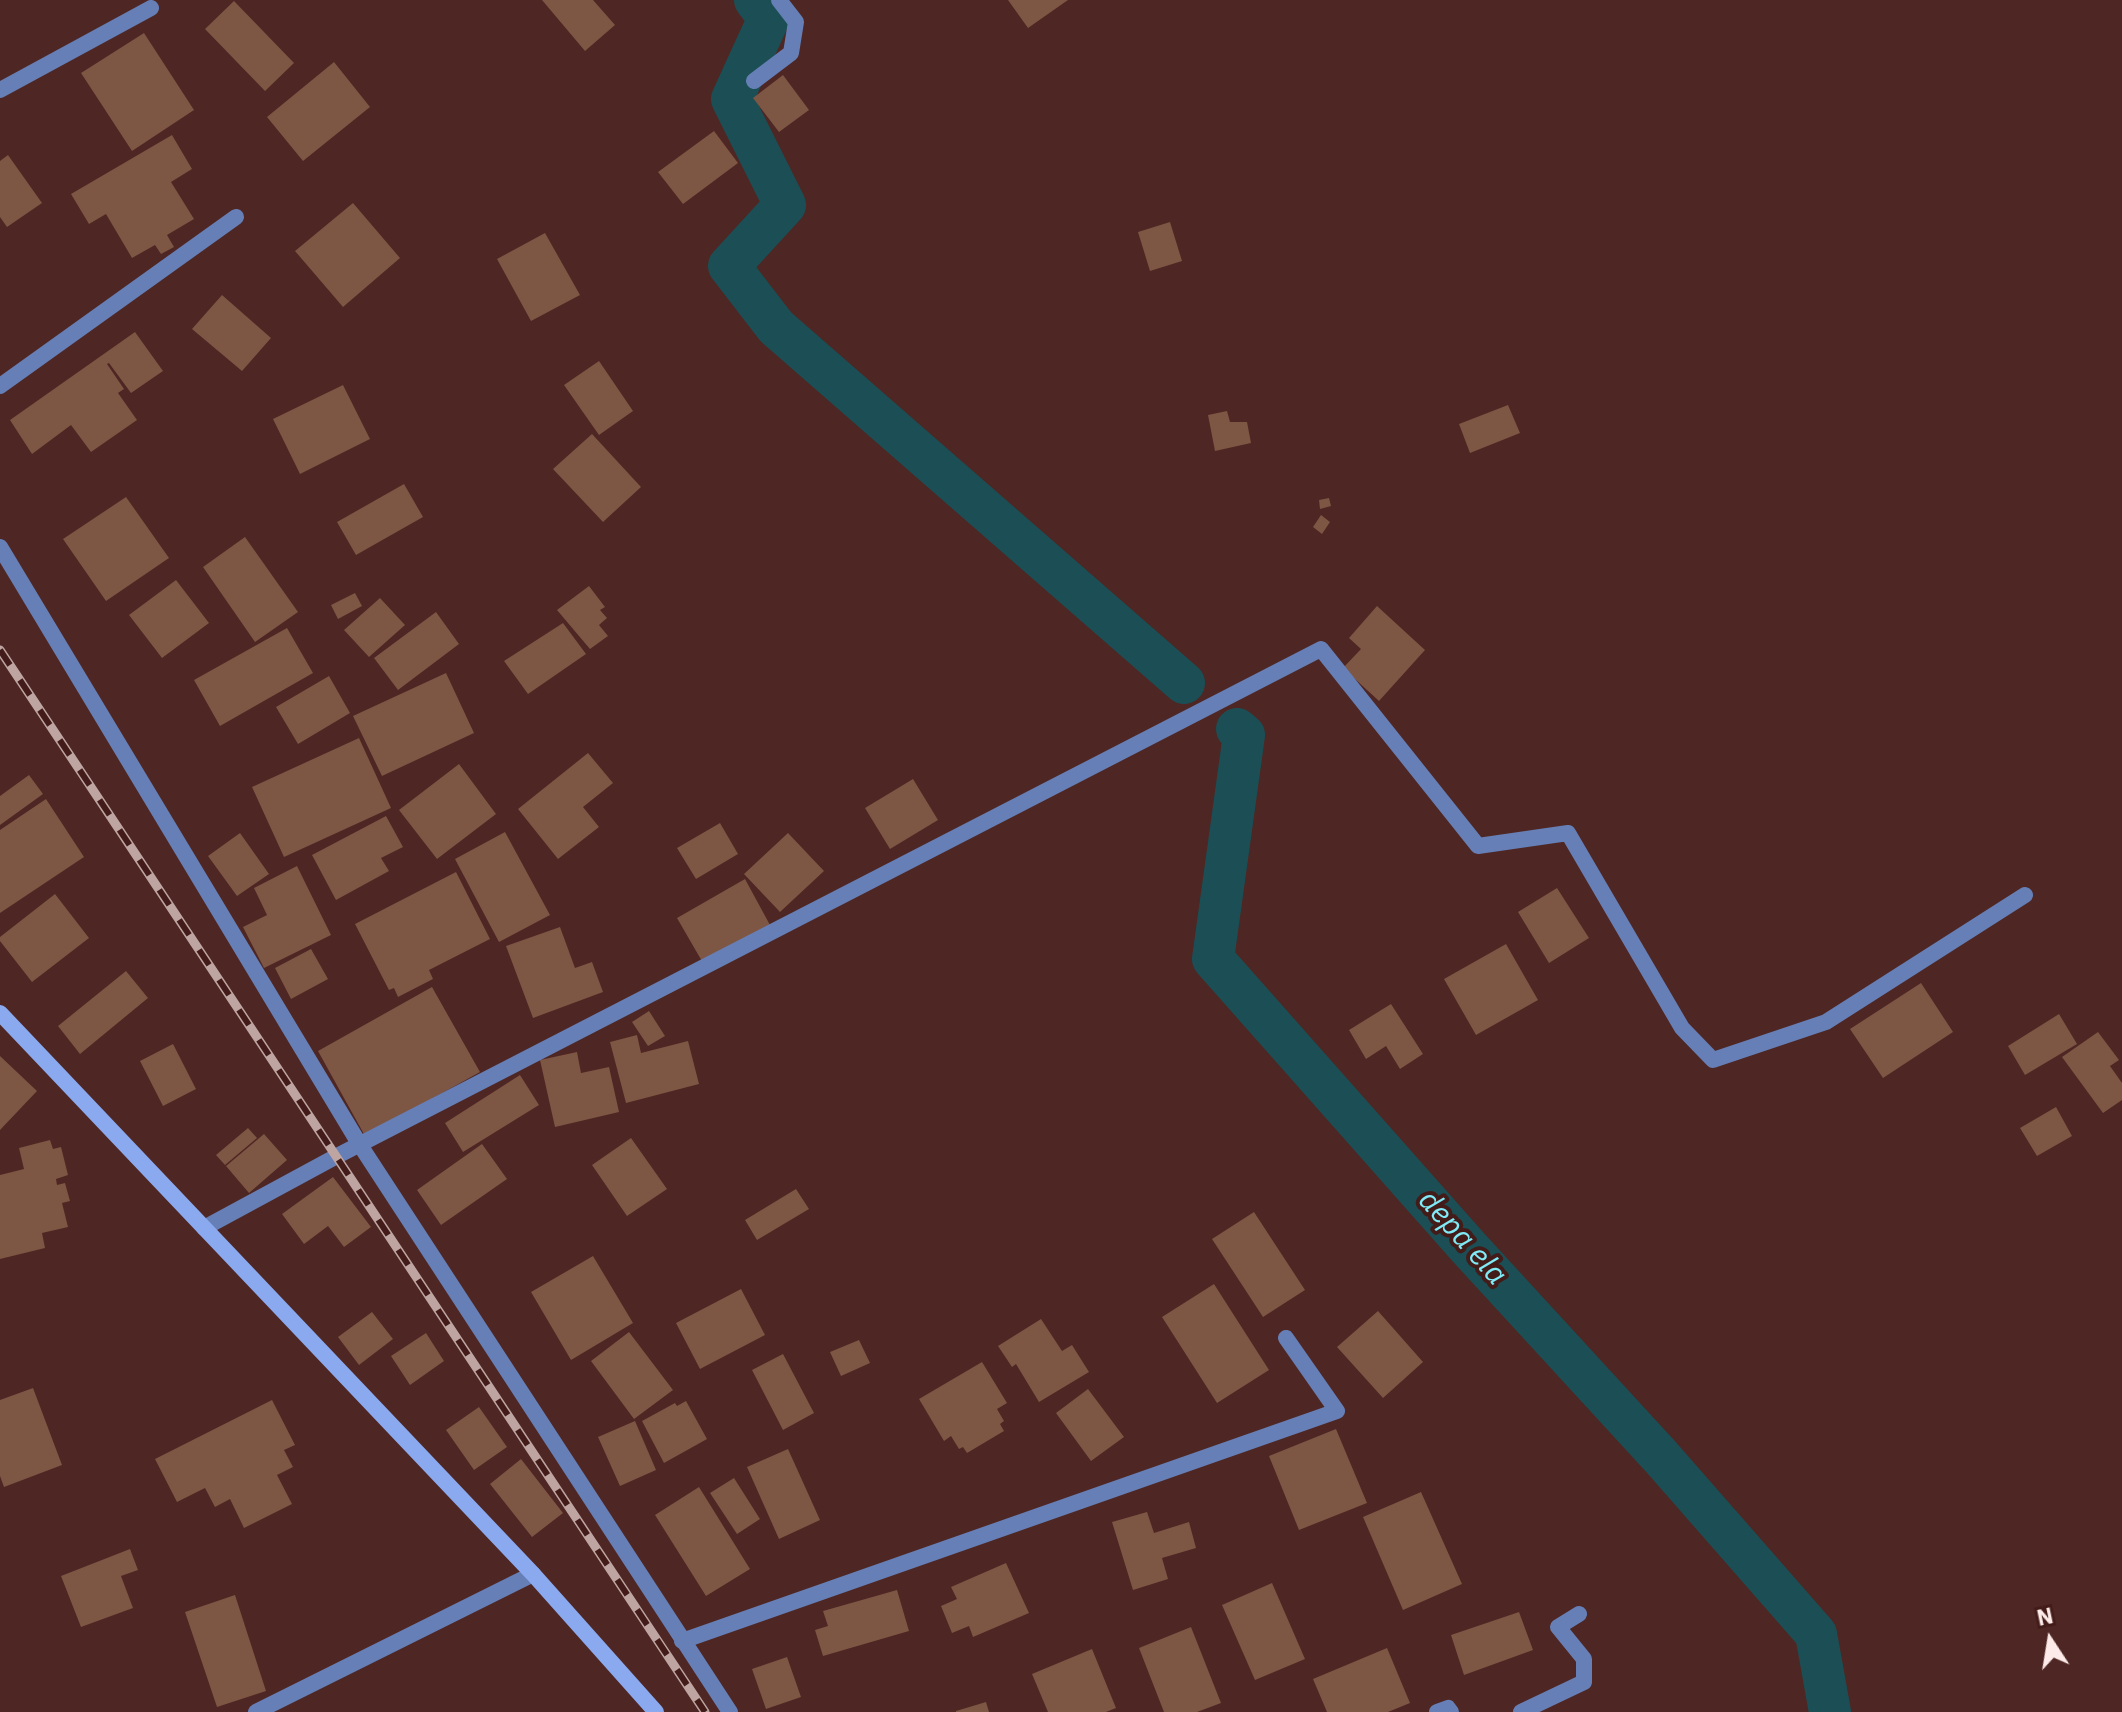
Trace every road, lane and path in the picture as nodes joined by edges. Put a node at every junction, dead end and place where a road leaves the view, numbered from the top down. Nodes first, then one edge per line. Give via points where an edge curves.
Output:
1 (779, 0) edge
2 (151, 8) dead end
3 (754, 81) dead end
4 (0, 90) edge
5 (236, 217) dead end
6 (0, 386) edge
7 (0, 547) edge
8 (2025, 895) dead end
9 (0, 1013) edge
10 (360, 1145) junction
11 (204, 1228) junction
12 (1286, 1338) dead end
13 (533, 1574) junction
14 (1579, 1614) dead end
15 (682, 1641) junction
16 (256, 1712) edge
17 (656, 1712) edge
18 (730, 1712) edge
19 (1437, 1712) edge
20 (1451, 1712) edge
21 (1521, 1712) edge

1 - 3 street via 796,22 791,53
2 - 4 street
5 - 6 street
7 - 10 street
8 - 10 street via 1826,1022 1713,1060 1682,1028 1568,833 1478,846 1321,649
9 - 11 street
10 - 11 street
10 - 15 street
11 - 13 street
12 - 15 street via 1337,1411
13 - 16 street
13 - 17 street
14 - 21 street via 1558,1627 1584,1659 1584,1682
15 - 18 street
19 - 20 street

